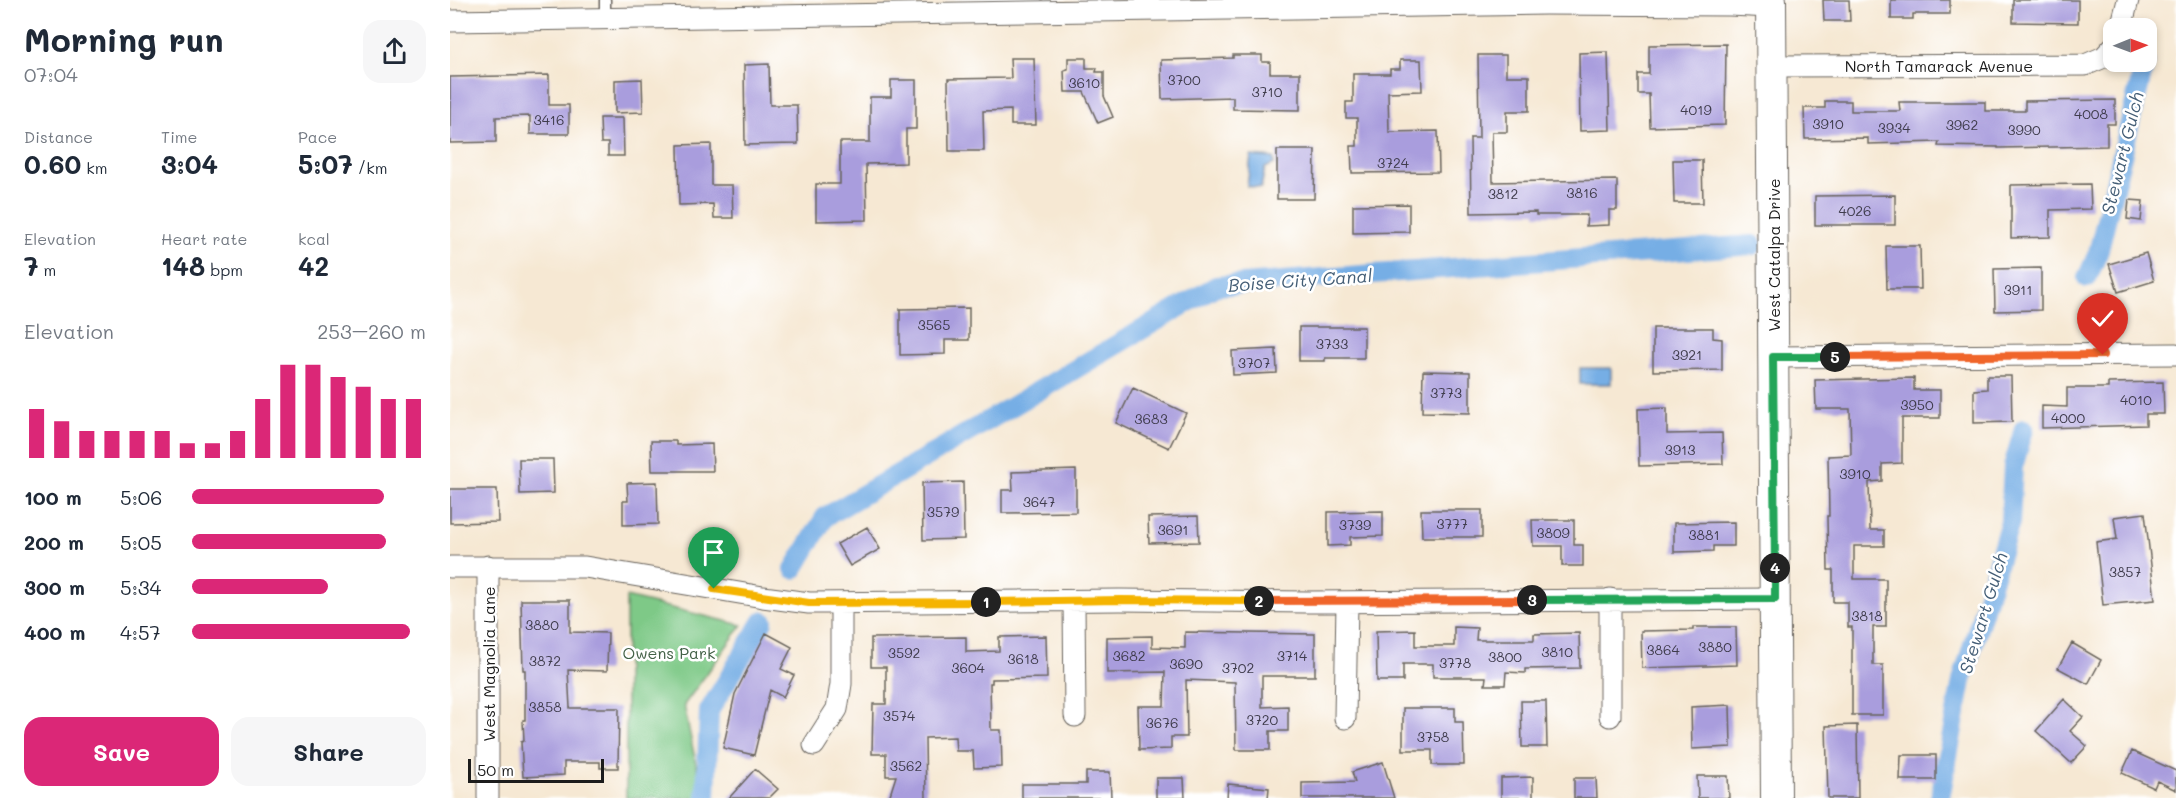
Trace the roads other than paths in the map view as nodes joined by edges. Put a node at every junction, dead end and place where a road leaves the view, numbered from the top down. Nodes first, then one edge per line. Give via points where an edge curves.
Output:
1 (2128, 0) edge
2 (1771, 3) edge
3 (605, 9) edge
4 (2124, 18) edge
5 (450, 21) edge
6 (2103, 54) edge
7 (1772, 66) junction
8 (2176, 354) edge
9 (1773, 357) junction
10 (488, 566) junction
11 (450, 567) edge
12 (1610, 599) junction
13 (1775, 599) junction
14 (1074, 601) junction
15 (1347, 602) junction
16 (841, 603) junction
17 (1075, 716) dead end
18 (1610, 716) dead end
19 (1345, 718) dead end
20 (814, 745) dead end
21 (488, 798) edge
22 (1776, 798) edge

1 - 4 street
2 - 3 street
2 - 7 street, West Catalpa Drive
3 - 5 street
6 - 7 street, North Tamarack Avenue via 2085,64
7 - 9 street, West Catalpa Drive
8 - 9 street
9 - 13 street, West Catalpa Drive
10 - 11 street
10 - 16 street via 585,567 763,597
10 - 21 street, West Magnolia Lane
12 - 13 street
12 - 15 street
12 - 18 street
13 - 22 street, West Catalpa Drive
14 - 15 street
14 - 16 street
14 - 17 street
15 - 19 street
16 - 20 street via 837,709

